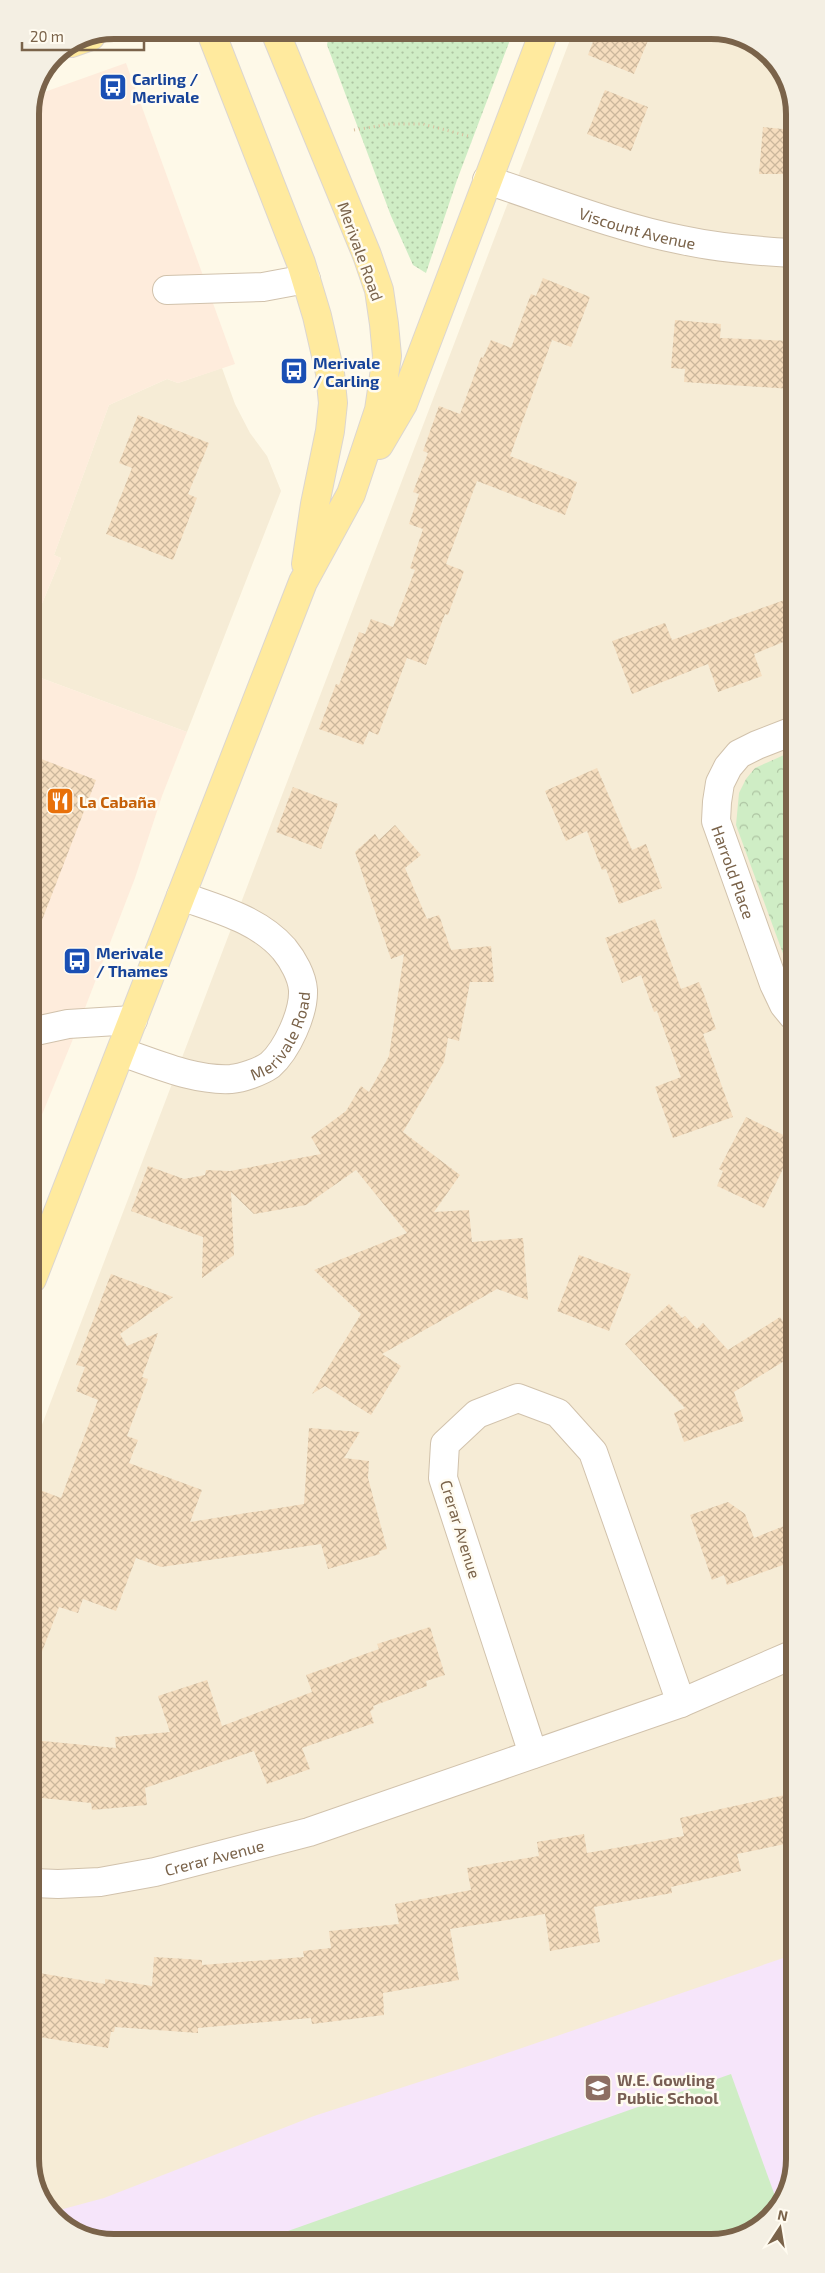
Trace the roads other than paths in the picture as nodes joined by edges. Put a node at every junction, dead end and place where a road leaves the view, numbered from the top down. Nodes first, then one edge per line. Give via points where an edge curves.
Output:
1 (214, 39) edge
2 (278, 39) edge
3 (541, 39) edge
4 (487, 180) junction
5 (786, 254) edge
6 (306, 279) junction
7 (168, 290) dead end
8 (351, 494) junction
9 (303, 582) junction
10 (786, 734) edge
11 (180, 896) junction
12 (786, 1007) edge
13 (133, 1020) junction
14 (39, 1030) edge
15 (121, 1052) junction
16 (39, 1257) edge
17 (786, 1657) edge
18 (681, 1703) junction
19 (533, 1754) junction
20 (39, 1883) edge

1 - 6 main road, Merivale Road
2 - 8 main road, Merivale Road via 379,290 387,356 379,410
3 - 4 main road
4 - 5 street, Viscount Avenue via 680,240 736,250
4 - 8 main road via 403,404
6 - 7 street via 263,286
6 - 9 main road, Merivale Road via 330,373 333,402
8 - 9 main road, Merivale Road
9 - 11 main road, Merivale Road
10 - 12 street, Harrold Place via 739,754 728,767 720,783 716,821 774,984
11 - 13 main road, Merivale Road
11 - 15 street, Merivale Road via 242,918 266,933 284,950 296,969 303,990 294,1031 270,1065 232,1079 185,1073
13 - 14 street via 68,1024
13 - 15 main road, Merivale Road
15 - 16 main road, Merivale Road
17 - 18 street, Crerar Avenue
18 - 19 street, Crerar Avenue
18 - 19 street, Crerar Avenue via 593,1452 558,1413 518,1398 477,1414 445,1444 443,1478
19 - 20 street, Crerar Avenue via 309,1832 155,1872 100,1882

